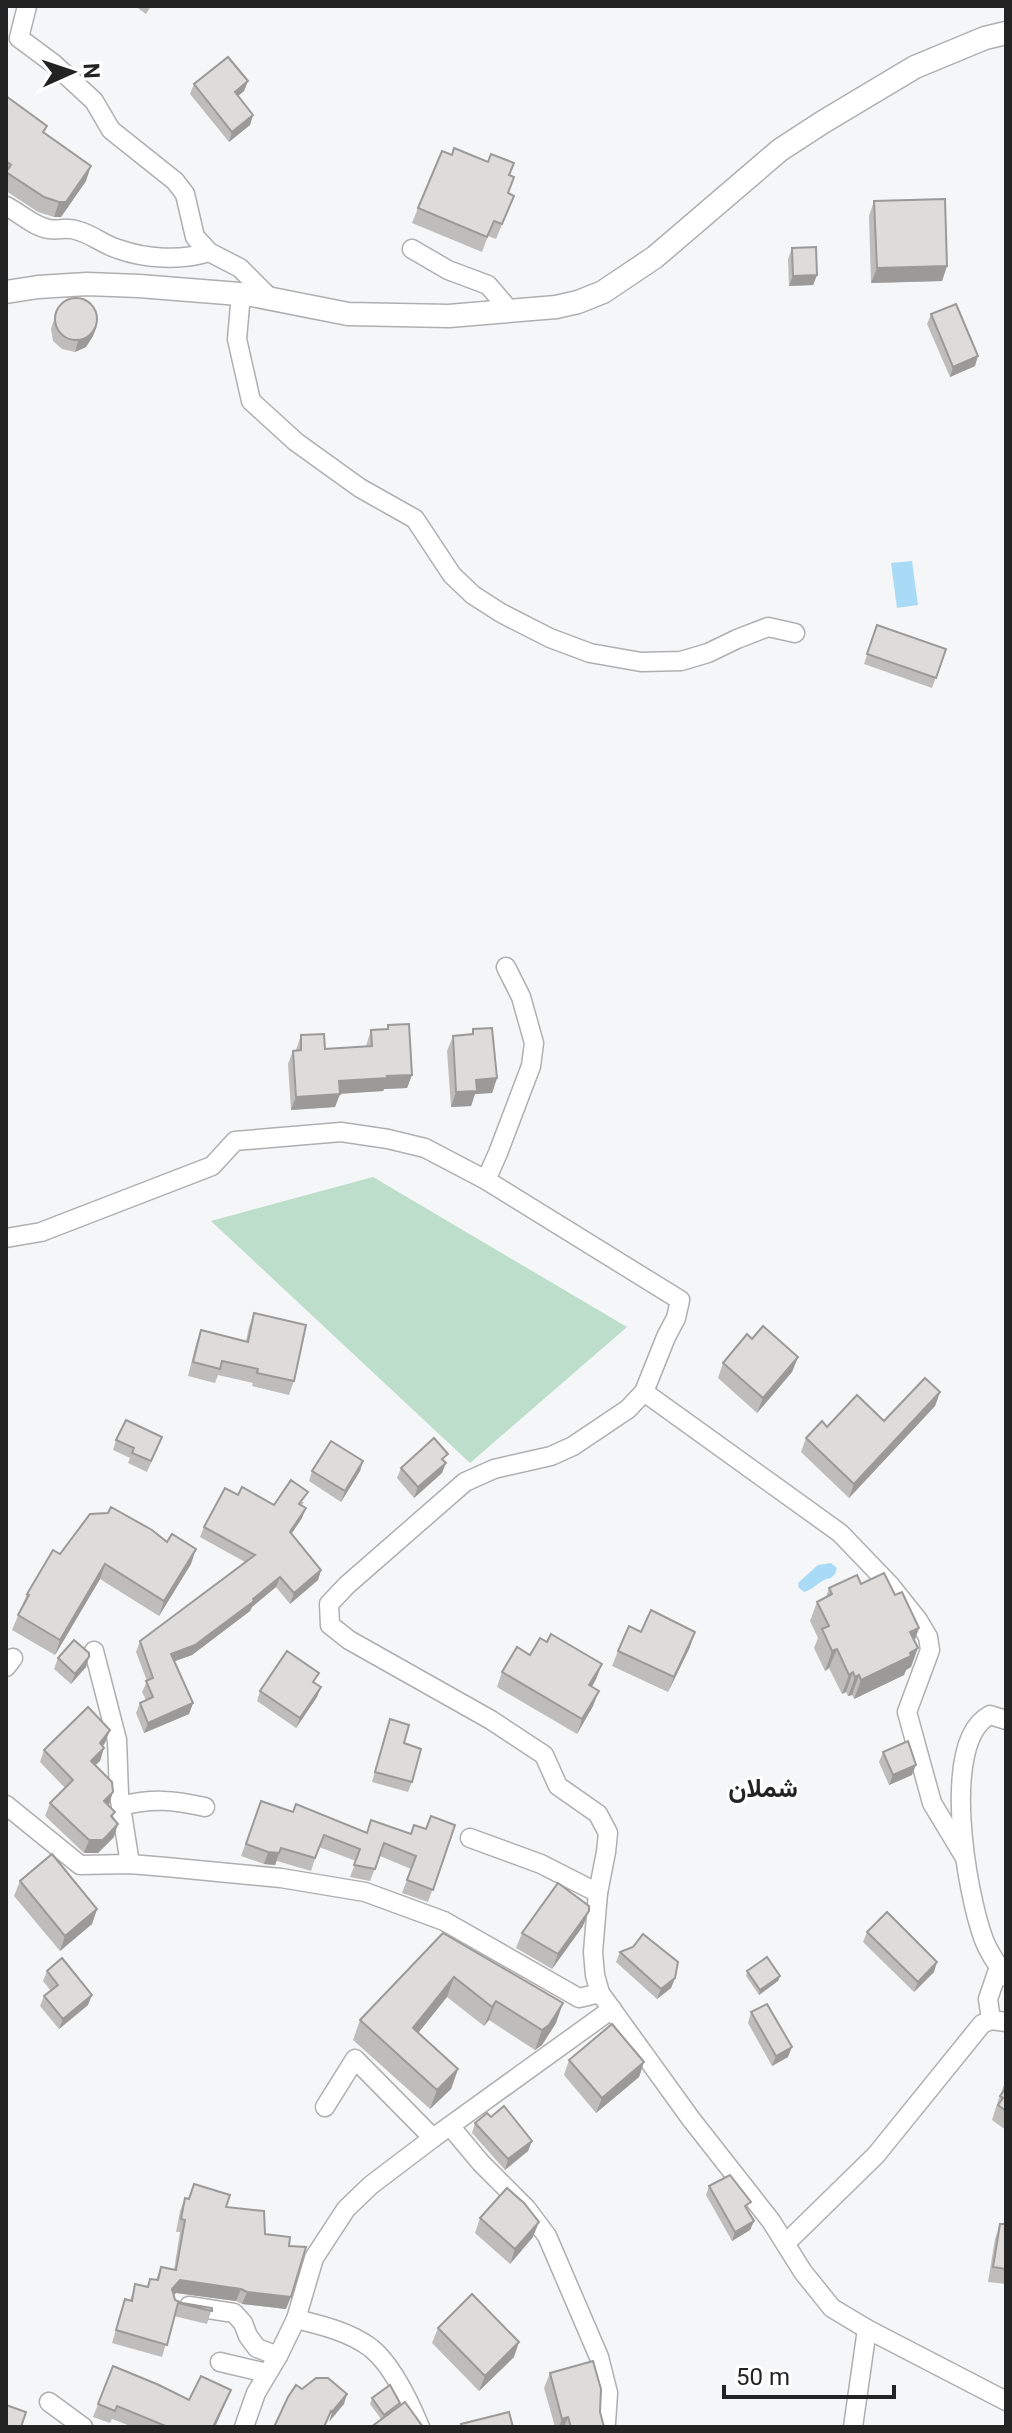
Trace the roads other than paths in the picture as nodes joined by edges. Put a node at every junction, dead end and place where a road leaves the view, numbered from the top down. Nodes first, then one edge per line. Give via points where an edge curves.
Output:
1 (27, 6) edge
2 (13, 33) edge
3 (1006, 33) edge
4 (6, 206) edge
5 (412, 249) dead end
6 (209, 252) junction
7 (6, 292) edge
8 (241, 294) junction
9 (271, 299) junction
10 (511, 312) junction
11 (795, 633) dead end
12 (506, 967) dead end
13 (486, 1180) junction
14 (6, 1238) edge
15 (644, 1392) junction
16 (94, 1651) dead end
17 (1006, 1720) edge
18 (6, 1805) edge
19 (121, 1806) junction
20 (205, 1807) dead end
21 (470, 1838) dead end
22 (964, 1856) junction
23 (130, 1864) junction
24 (598, 1893) junction
25 (1002, 1972) edge
26 (600, 1993) junction
27 (612, 2009) junction
28 (998, 2021) edge
29 (325, 2107) dead end
30 (450, 2126) junction
31 (433, 2138) junction
32 (786, 2243) junction
33 (179, 2304) edge
34 (296, 2319) junction
35 (867, 2329) junction
36 (278, 2356) junction
37 (220, 2362) dead end
38 (267, 2373) junction
39 (1006, 2401) edge
40 (49, 2402) dead end
41 (606, 2423) edge
42 (83, 2427) edge
43 (244, 2427) edge
44 (420, 2427) edge
45 (853, 2427) edge

1 - 2 street
2 - 6 street via 94,101 111,130 175,181 185,194 195,237
3 - 10 street via 915,67 812,129 749,175 655,257 603,292 556,307
4 - 6 street via 40,227 80,231 138,255 192,258
5 - 10 street via 488,285
6 - 9 street via 240,268
7 - 8 street via 87,284
8 - 9 street
8 - 11 street via 237,339 251,401 296,442 415,519 452,575 501,613 590,653 641,662 681,661 768,627
9 - 10 street via 348,314
12 - 13 street via 534,1043 531,1066
13 - 14 street via 425,1148 388,1139 341,1132 235,1141 212,1166 41,1232
13 - 15 street via 680,1300
15 - 22 street via 840,1533 918,1620 930,1650 907,1712 932,1803
15 - 24 street via 573,1446 465,1482 329,1604 330,1625 349,1640 544,1755 558,1786 598,1814 608,1833
16 - 19 street via 117,1740
17 - 22 street via 990,1715 981,1719 966,1748 961,1775
18 - 23 street via 80,1865
19 - 20 street via 169,1800
19 - 23 street
21 - 24 street via 541,1864
22 - 25 street via 984,1940
23 - 26 street via 365,1892 444,1921 579,1998
24 - 26 street via 593,1952
25 - 28 street via 988,1999
26 - 27 street
27 - 30 street
27 - 32 street
28 - 32 street via 982,2024 876,2155
29 - 31 street via 355,2059
30 - 31 street
30 - 41 street via 547,2236 599,2357 608,2393
31 - 34 street via 346,2209 314,2258
32 - 35 street via 832,2308
33 - 36 street via 234,2313 257,2348
34 - 36 street
34 - 44 street via 335,2329 372,2348 397,2380
35 - 39 street
35 - 45 street
36 - 38 street
37 - 38 street
38 - 43 street
40 - 42 street

